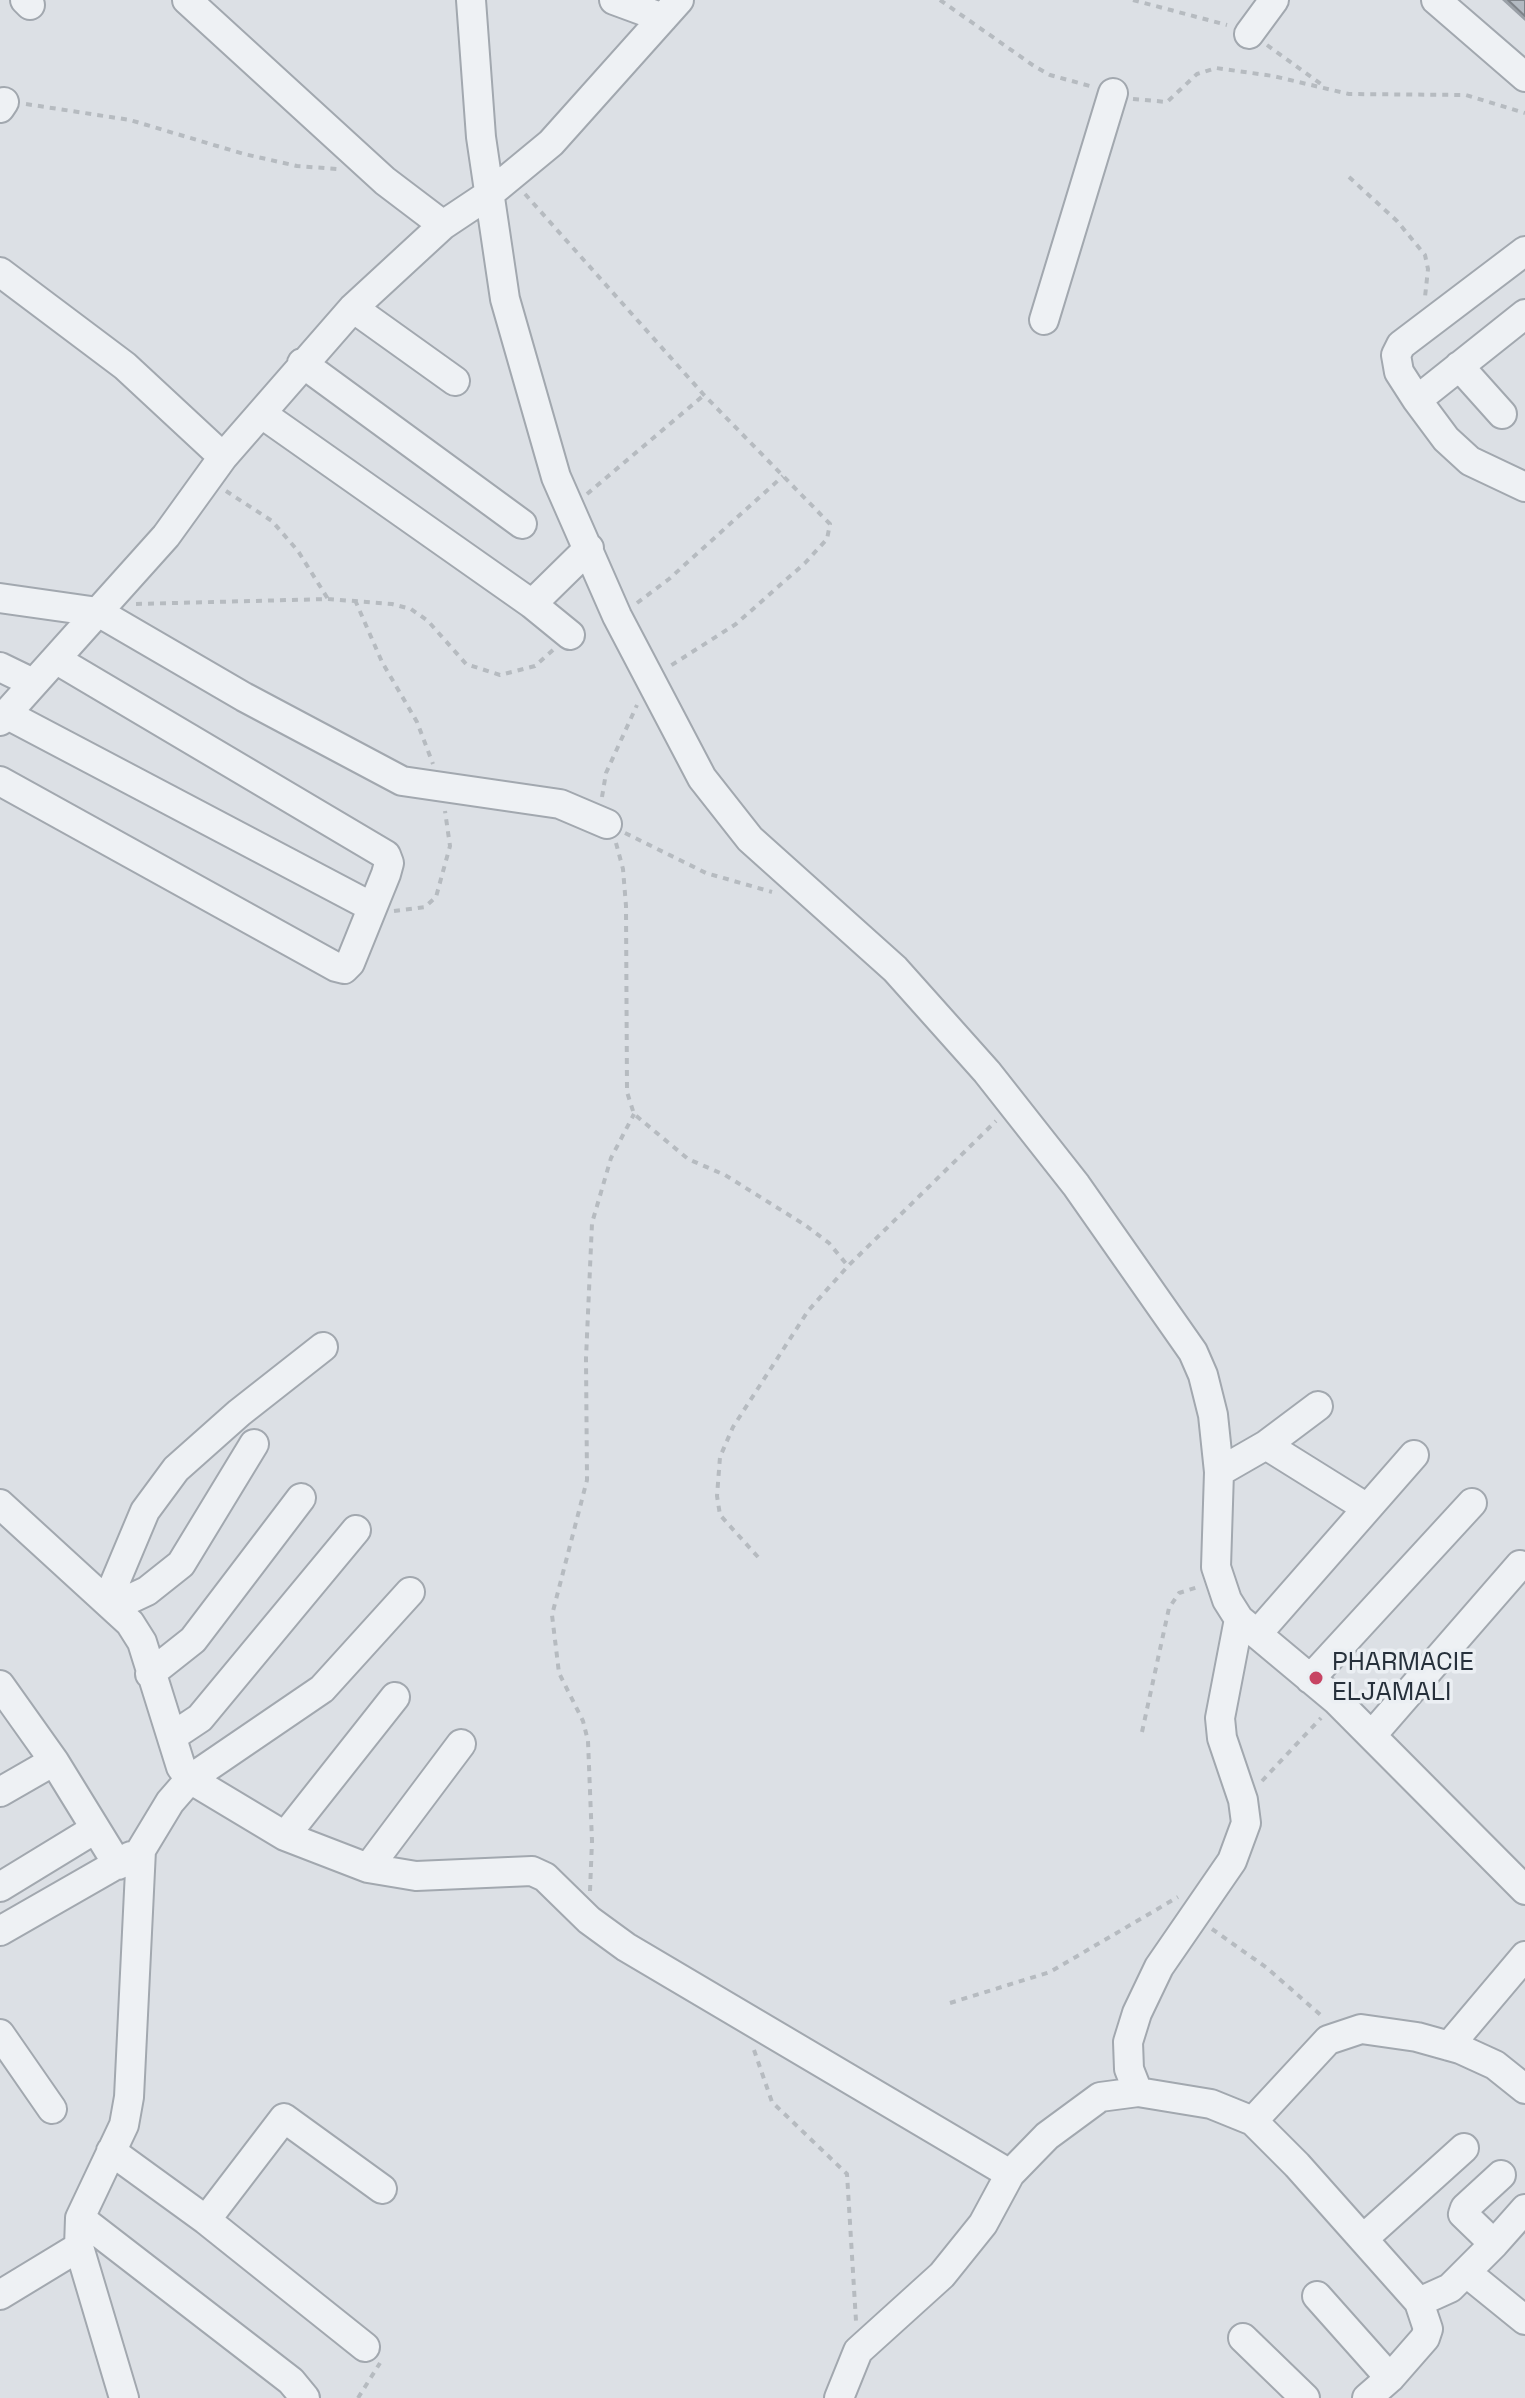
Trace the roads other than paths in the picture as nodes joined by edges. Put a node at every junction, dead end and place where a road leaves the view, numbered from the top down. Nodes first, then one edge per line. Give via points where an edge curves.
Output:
1 (187, 0) edge
2 (471, 0) edge
3 (614, 0) edge
4 (1274, 0) edge
5 (1436, 0) edge
6 (671, 9) edge
7 (1249, 34) dead end
8 (1525, 77) edge
9 (1113, 93) road end
10 (488, 195) junction
11 (443, 225) junction
12 (1525, 251) edge
13 (0, 272) edge
14 (353, 308) junction
15 (1044, 320) dead end
16 (1521, 326) edge
17 (302, 363) junction
18 (1459, 366) junction
19 (455, 381) dead end
20 (1417, 400) junction
21 (262, 414) junction
22 (1502, 414) dead end
23 (215, 468) junction
24 (1525, 487) edge
25 (522, 524) dead end
26 (589, 548) junction
27 (0, 598) edge
28 (532, 604) junction
29 (101, 609) junction
30 (570, 635) road end
31 (57, 660) junction
32 (0, 667) edge
33 (33, 683) junction
34 (3, 718) edge
35 (0, 781) edge
36 (607, 824) road end
37 (372, 907) junction
38 (323, 1347) dead end
39 (1318, 1406) dead end
40 (254, 1444) dead end
41 (1266, 1445) junction
42 (1414, 1455) dead end
43 (1219, 1472) junction
44 (301, 1498) dead end
45 (1472, 1503) dead end
46 (0, 1504) edge
47 (1367, 1508) junction
48 (356, 1530) dead end
49 (1520, 1565) dead end
50 (410, 1592) dead end
51 (112, 1602) junction
52 (1249, 1626) junction
53 (150, 1674) junction
54 (1310, 1679) junction
55 (0, 1685) edge
56 (395, 1697) dead end
57 (1372, 1735) junction
58 (173, 1736) junction
59 (461, 1744) dead end
60 (54, 1761) junction
61 (190, 1779) junction
62 (0, 1792) edge
63 (95, 1829) junction
64 (285, 1836) junction
65 (130, 1857) junction
66 (368, 1868) junction
67 (0, 1887) edge
68 (1525, 1890) edge
69 (0, 1931) edge
70 (1525, 1956) edge
71 (0, 2034) edge
72 (1449, 2046) junction
73 (1525, 2089) edge
74 (1138, 2092) junction
75 (52, 2109) dead end
76 (1253, 2121) junction
77 (1464, 2148) dead end
78 (111, 2151) junction
79 (1010, 2174) junction
80 (1501, 2175) dead end
81 (382, 2189) dead end
82 (80, 2218) junction
83 (206, 2220) junction
84 (1513, 2231) edge
85 (1363, 2239) junction
86 (79, 2247) junction
87 (1467, 2273) junction
88 (0, 2295) edge
89 (1317, 2296) dead end
90 (1419, 2302) junction
91 (1525, 2320) edge
92 (1243, 2338) dead end
93 (365, 2347) dead end
94 (1390, 2378) junction
95 (124, 2398) edge
96 (305, 2398) edge
97 (839, 2398) edge
98 (1305, 2398) edge
99 (1367, 2398) edge

1 - 11 street via 370,167
2 - 10 street
3 - 6 street
4 - 7 street
5 - 8 street
6 - 10 street via 551,143
9 - 15 street
10 - 11 street
10 - 26 street via 505,299 556,477
11 - 14 street
12 - 20 street via 1401,345 1396,355 1399,372
13 - 23 street via 125,366
14 - 17 street
14 - 19 street
16 - 18 street
17 - 21 street
17 - 25 street
18 - 20 street
18 - 22 street
20 - 24 street via 1470,461
21 - 23 street
21 - 28 street
23 - 29 street via 166,536
26 - 28 street
26 - 43 street via 670,722 721,805 775,863 895,969 1076,1185 1193,1352 1213,1415
27 - 29 street
28 - 30 street
29 - 31 street
29 - 36 street via 402,781 560,804
31 - 33 street
31 - 37 street via 373,844 389,863
32 - 33 street
33 - 34 street
34 - 37 street
35 - 37 street via 336,967 344,969 350,963
38 - 51 street via 176,1469 145,1511
39 - 41 street
40 - 51 street via 181,1564 147,1591
41 - 43 street
41 - 47 street
42 - 47 street
43 - 52 street via 1216,1567 1222,1590
44 - 53 street via 193,1640
45 - 54 street
46 - 51 street
47 - 52 street
48 - 58 street via 200,1718
49 - 57 street
50 - 61 street via 322,1689
51 - 53 street via 142,1642
52 - 54 street
52 - 74 street via 1220,1718 1246,1823 1137,2013 1128,2042 1129,2069
53 - 58 street
54 - 57 street
55 - 60 street
56 - 64 street
57 - 68 street
58 - 61 street
59 - 66 street
60 - 62 street
60 - 63 street
61 - 64 street
61 - 65 street
63 - 65 street
63 - 67 street
64 - 66 street
65 - 69 street
65 - 78 street via 129,2097 124,2125
66 - 79 street via 416,1876 532,1871 545,1877 626,1947
70 - 72 street
71 - 75 street
72 - 73 street via 1495,2065
72 - 76 street via 1384,2031 1342,2032 1310,2056
74 - 76 street via 1211,2104
74 - 79 street via 1100,2097 1060,2125
76 - 85 street
77 - 85 street
78 - 82 street
78 - 83 street
79 - 97 street via 963,2252 858,2351
80 - 84 street via 1464,2212 1466,2219
81 - 83 street via 284,2118
82 - 86 street
82 - 96 street via 291,2381
83 - 93 street
84 - 87 street
85 - 90 street
86 - 88 street
86 - 95 street
87 - 90 street via 1438,2296
87 - 91 street
89 - 94 street
90 - 94 street via 1427,2332
92 - 98 street
94 - 99 street

